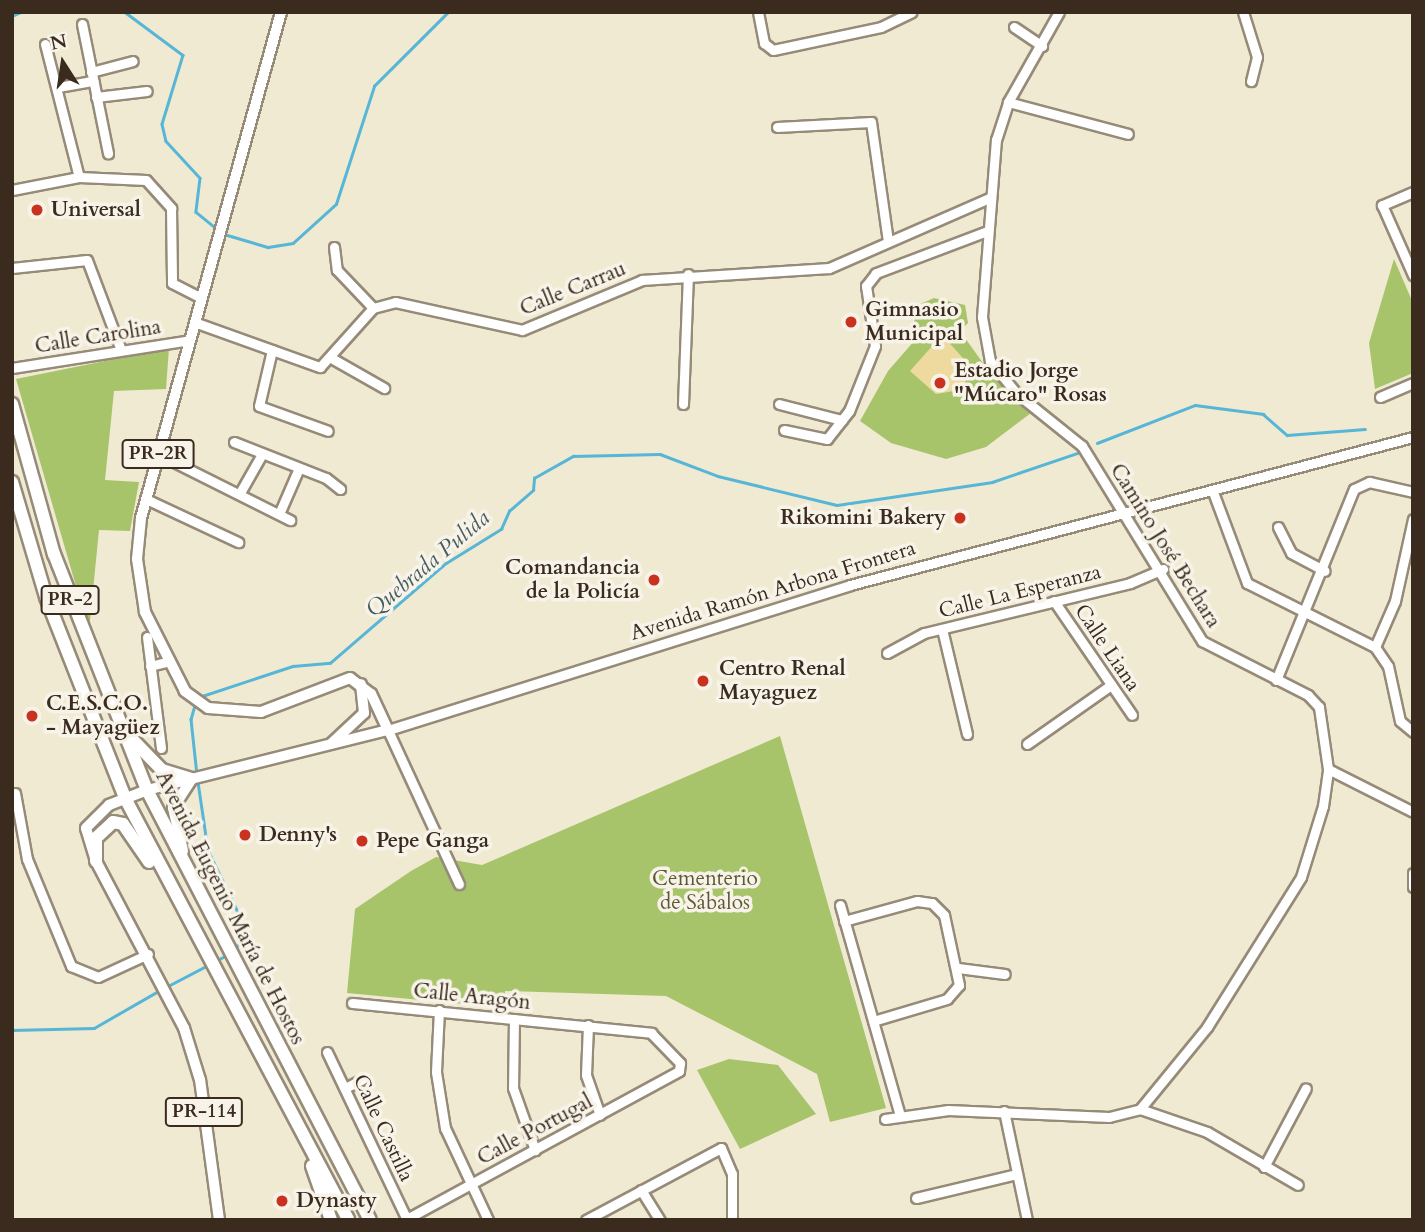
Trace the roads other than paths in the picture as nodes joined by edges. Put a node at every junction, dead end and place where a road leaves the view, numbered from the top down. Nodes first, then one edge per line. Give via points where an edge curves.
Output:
1 (281, 12) edge
2 (758, 12) edge
3 (886, 12) edge
4 (912, 12) edge
5 (1243, 12) edge
6 (1056, 13) edge
7 (82, 24) dead end
8 (889, 24) junction
9 (1014, 27) dead end
10 (45, 44) dead end
11 (1042, 46) junction
12 (133, 61) dead end
13 (92, 76) junction
14 (1251, 81) dead end
15 (58, 87) junction
16 (147, 91) dead end
17 (96, 97) junction
18 (1008, 102) junction
19 (777, 127) dead end
20 (1128, 134) dead end
21 (108, 153) dead end
22 (79, 177) junction
23 (12, 190) edge
24 (1413, 192) edge
25 (989, 198) junction
26 (987, 231) junction
27 (888, 241) junction
28 (334, 247) dead end
29 (1410, 261) edge
30 (12, 268) edge
31 (688, 274) junction
32 (1413, 275) edge
33 (201, 298) junction
34 (373, 308) junction
35 (194, 322) junction
36 (190, 340) junction
37 (121, 350) junction
38 (272, 350) junction
39 (333, 359) junction
40 (12, 368) edge
41 (1413, 383) edge
42 (384, 388) dead end
43 (1380, 397) dead end
44 (12, 404) edge
45 (683, 404) dead end
46 (779, 404) dead end
47 (842, 420) junction
48 (784, 430) dead end
49 (328, 431) dead end
50 (1413, 437) edge
51 (234, 442) dead end
52 (158, 454) junction
53 (262, 454) junction
54 (299, 468) junction
55 (12, 482) edge
56 (340, 489) dead end
57 (241, 491) junction
58 (1213, 492) junction
59 (1413, 492) edge
60 (146, 499) junction
61 (1127, 513) junction
62 (279, 514) junction
63 (1413, 519) edge
64 (290, 520) dead end
65 (1278, 527) dead end
66 (237, 542) dead end
67 (1163, 569) junction
68 (1325, 570) junction
69 (1054, 601) junction
70 (1307, 615) junction
71 (942, 629) junction
72 (147, 637) dead end
73 (1375, 647) junction
74 (887, 653) dead end
75 (166, 662) junction
76 (150, 666) junction
77 (1276, 680) junction
78 (361, 684) junction
79 (1111, 685) junction
80 (1132, 715) dead end
81 (118, 724) junction
82 (388, 730) junction
83 (1413, 732) edge
84 (967, 734) dead end
85 (1027, 744) dead end
86 (161, 748) dead end
87 (327, 748) junction
88 (1328, 769) junction
89 (192, 779) junction
90 (147, 790) junction
91 (15, 793) dead end
92 (125, 797) junction
93 (1413, 812) edge
94 (96, 861) junction
95 (1413, 873) edge
96 (459, 884) dead end
97 (1413, 886) edge
98 (171, 894) junction
99 (202, 899) junction
100 (840, 905) dead end
101 (844, 921) junction
102 (148, 954) junction
103 (958, 968) junction
104 (1005, 974) dead end
105 (352, 1003) dead end
106 (439, 1010) junction
107 (514, 1019) junction
108 (873, 1021) junction
109 (588, 1025) junction
110 (327, 1052) dead end
111 (679, 1071) joint
112 (363, 1079) dead end
113 (345, 1088) junction
114 (1306, 1088) dead end
115 (1140, 1109) junction
116 (1004, 1111) junction
117 (600, 1115) junction
118 (900, 1116) junction
119 (885, 1119) dead end
120 (298, 1126) junction
121 (535, 1150) junction
122 (1264, 1167) junction
123 (1017, 1174) junction
124 (469, 1185) junction
125 (1298, 1185) dead end
126 (641, 1190) junction
127 (916, 1198) dead end
128 (407, 1219) edge
129 (219, 1220) edge
130 (331, 1220) edge
131 (348, 1220) edge
132 (370, 1220) edge
133 (488, 1220) edge
134 (586, 1220) edge
135 (660, 1220) edge
136 (732, 1220) edge
137 (1027, 1220) edge

1 - 33 main road, PR-2R via 212,245
2 - 8 street via 769,49
3 - 8 street
4 - 8 street
5 - 14 street via 1257,57
6 - 11 street, Camino José Bechara
7 - 13 street
9 - 11 street
10 - 15 street
11 - 18 street, Camino José Bechara
12 - 13 street
13 - 15 street
13 - 17 street
15 - 22 street
16 - 17 street
17 - 21 street
18 - 20 street
18 - 25 street, Camino José Bechara
19 - 27 street via 871,122
22 - 23 street
22 - 33 street via 138,176 152,184 171,208 172,283
24 - 29 street via 1382,205
25 - 26 street, Camino José Bechara
25 - 27 street, Calle Carrau
26 - 47 street via 876,273 866,286 875,346
26 - 61 street, Camino José Bechara via 982,317 990,361 1017,394 1081,444
27 - 31 street, Calle Carrau via 829,268 799,273
28 - 34 street via 337,270
29 - 32 street
30 - 37 street via 87,260
31 - 34 street, Calle Carrau via 642,280 522,330 395,302
31 - 45 street
33 - 35 main road, PR-2R
34 - 39 street
35 - 36 main road, PR-2R
35 - 38 street
36 - 37 street, Calle Carolina
36 - 52 main road, PR-2R
37 - 40 street, Calle Carolina
38 - 39 street via 308,365
38 - 49 street via 259,406
39 - 42 street
41 - 43 street
44 - 81 highway, Avenida Eugenio María de Hostos / PR-2 via 54,555
46 - 47 street
47 - 48 street via 827,439
50 - 58 street, Avenida Ramón Arbona Frontera
51 - 53 street
52 - 57 street
52 - 60 main road, PR-2R
53 - 54 street
53 - 57 street
54 - 56 street
54 - 62 street
55 - 92 highway, Avenida Eugenio María de Hostos / PR-2 via 46,597
57 - 62 street
58 - 61 street, Avenida Ramón Arbona Frontera
58 - 70 street via 1247,583
59 - 68 street via 1369,482 1354,489
60 - 66 street via 168,503 187,522
60 - 75 main road, PR-2R via 137,558 145,612
61 - 67 street, Camino José Bechara
61 - 82 street, Avenida Ramón Arbona Frontera via 850,586
62 - 64 street
63 - 73 street via 1395,601
65 - 68 street via 1291,553
67 - 69 street, Calle La Esperanza
67 - 77 street, Camino José Bechara via 1202,641
68 - 70 street
69 - 71 street, Calle La Esperanza
69 - 79 street, Calle Liana
70 - 73 street
70 - 77 street
71 - 74 street, Calle La Esperanza
71 - 84 street
72 - 76 street
73 - 83 street via 1388,666 1400,721
75 - 76 street
75 - 78 main road, PR-2R via 185,691 208,708 261,712 337,680
76 - 86 street
77 - 88 street, Camino José Bechara via 1320,707
78 - 82 main road
78 - 87 main road via 364,713
79 - 80 street, Calle Liana
79 - 85 street
81 - 89 highway via 162,770
81 - 90 highway, Avenida Eugenio María de Hostos / PR-2
82 - 87 main road, Avenida Ramón Arbona Frontera
82 - 96 street
87 - 89 main road, Avenida Ramón Arbona Frontera
88 - 93 street
88 - 115 street, Camino José Bechara via 1301,877 1207,1027
89 - 90 main road, Avenida Ramón Arbona Frontera
89 - 99 main road via 173,808
90 - 92 main road, PR-114
90 - 99 highway, Avenida Eugenio María de Hostos / PR-2
91 - 102 street via 27,859 71,966 98,977
92 - 94 main road, PR-114 via 86,828
92 - 98 highway, Avenida Eugenio María de Hostos / PR-2
94 - 98 highway via 104,826 123,824
94 - 102 main road, PR-114
95 - 97 street
98 - 120 highway, Avenida Eugenio María de Hostos / PR-2
99 - 132 highway, Avenida Eugenio María de Hostos / PR-2
100 - 101 street
101 - 103 street via 932,903 944,915
101 - 108 street
102 - 129 main road, PR-114 via 200,1080
103 - 104 street
103 - 108 street via 958,985 947,999
105 - 106 street, Calle Aragón
106 - 107 street, Calle Aragón
106 - 124 street via 440,1101
107 - 109 street, Calle Aragón
107 - 121 street via 513,1088
108 - 118 street
109 - 111 street, Calle Aragón via 650,1033 668,1044
109 - 117 street via 586,1075
110 - 113 street, Calle Castilla
111 - 117 street, Calle Portugal
112 - 113 street
113 - 128 street, Calle Castilla
114 - 122 street
115 - 116 street via 1109,1117
115 - 122 street via 1207,1132
116 - 118 street
116 - 123 street
117 - 121 street, Calle Portugal
118 - 119 street
120 - 130 highway
120 - 131 highway, Avenida Eugenio María de Hostos / PR-2
121 - 124 street, Calle Portugal
122 - 125 street
123 - 127 street
123 - 137 street
124 - 128 street, Calle Portugal
124 - 133 street
126 - 134 street
126 - 135 street
126 - 136 street via 720,1148 732,1174

